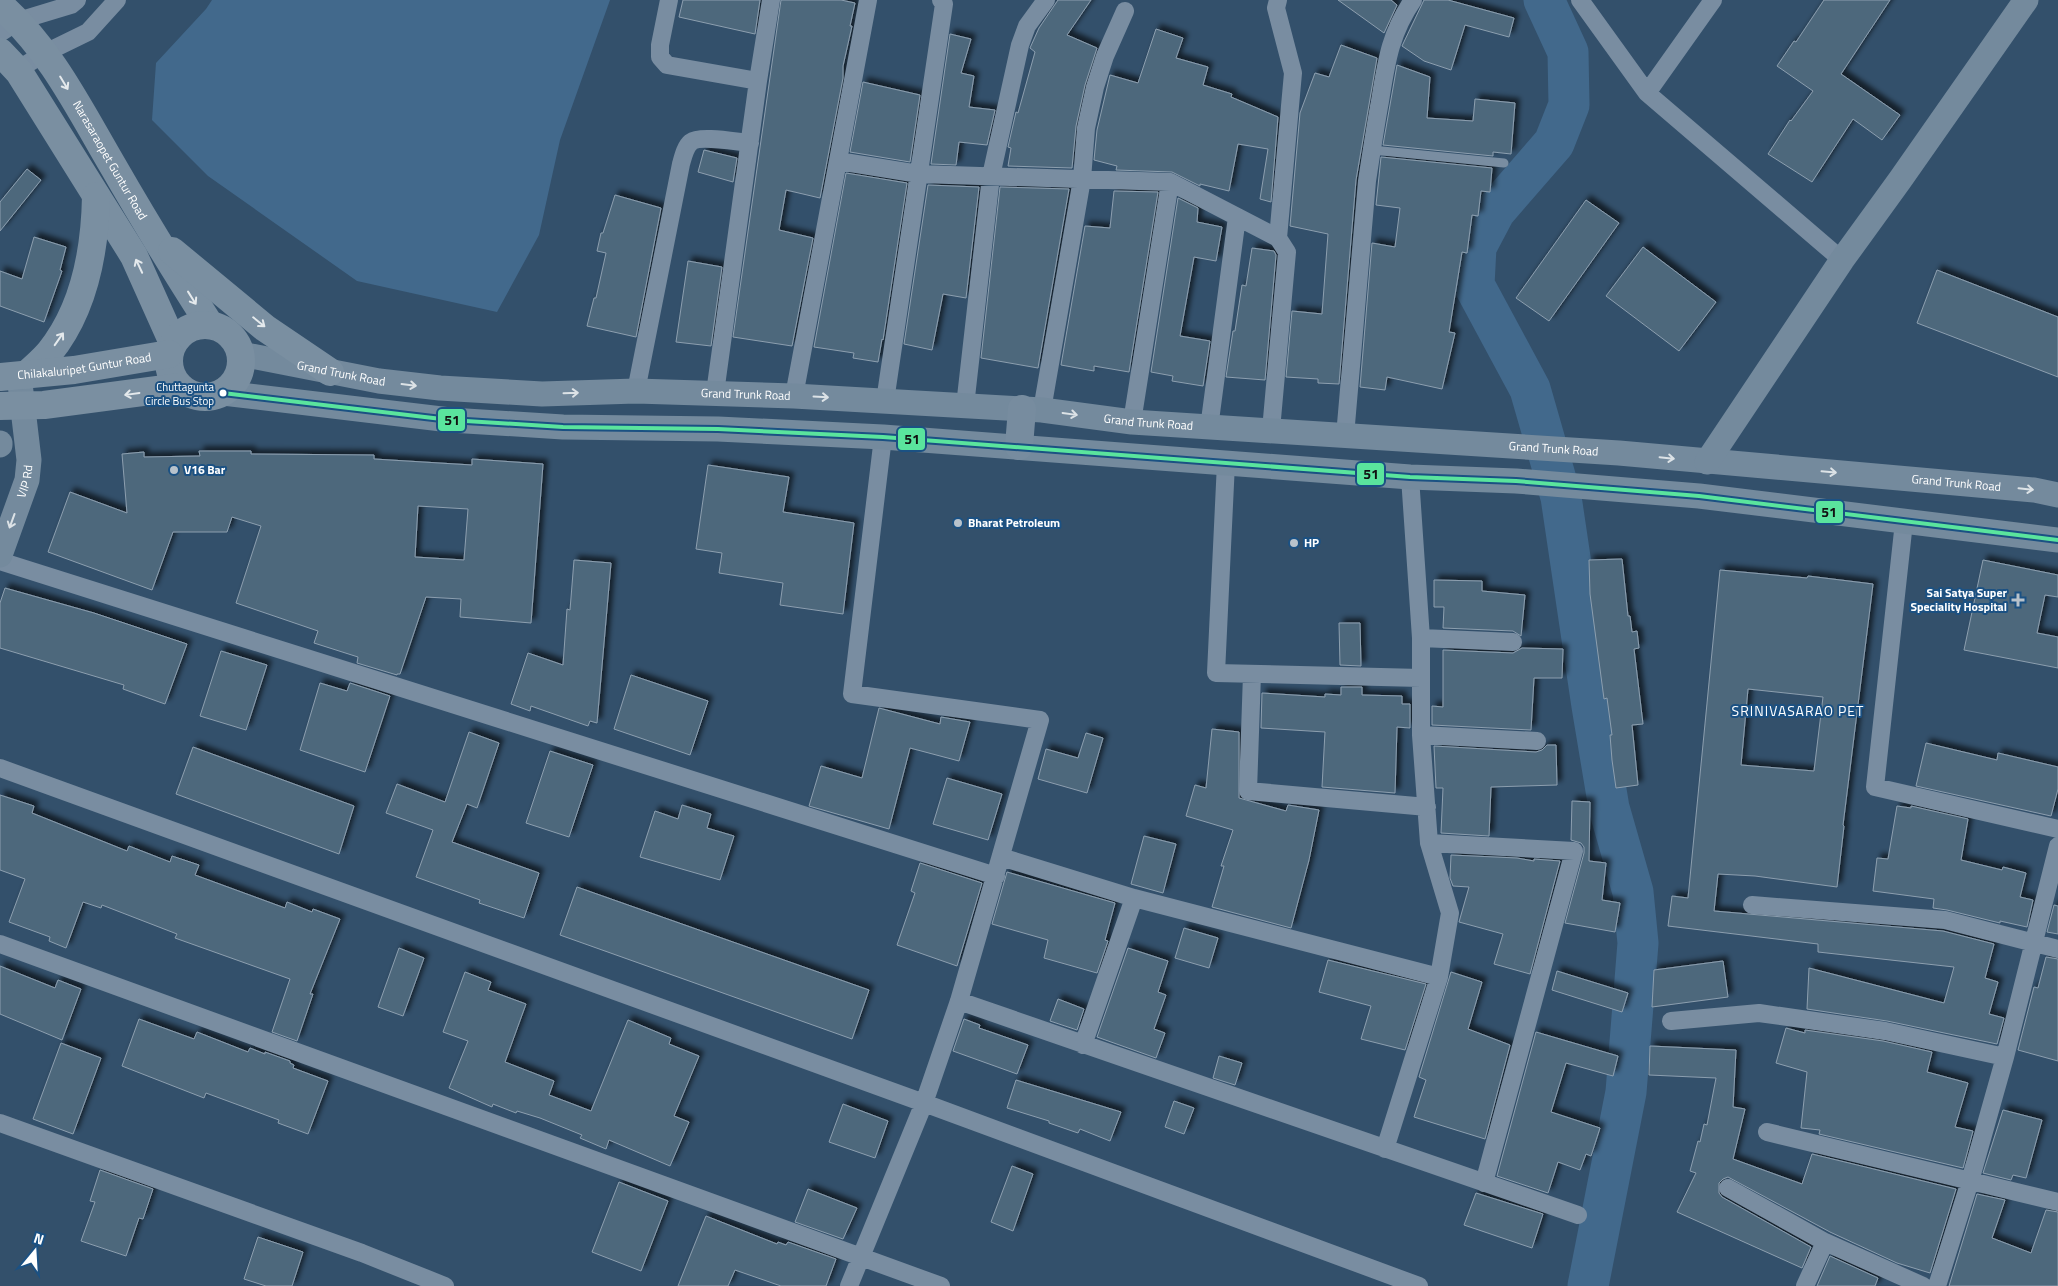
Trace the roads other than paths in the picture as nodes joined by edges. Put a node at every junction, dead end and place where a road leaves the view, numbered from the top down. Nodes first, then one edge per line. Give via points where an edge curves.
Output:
1 (77, 0) edge
2 (117, 0) edge
3 (669, 0) edge
4 (771, 0) edge
5 (868, 0) edge
6 (941, 0) edge
7 (1046, 0) edge
8 (1278, 0) edge
9 (1412, 0) edge
10 (1580, 0) edge
11 (1714, 0) edge
12 (2026, 0) edge
13 (1125, 11) dead end
14 (6, 20) edge
15 (45, 53) junction
16 (8, 61) edge
17 (758, 81) junction
18 (1647, 92) junction
19 (750, 143) junction
20 (1372, 150) junction
21 (838, 162) junction
22 (1504, 163) dead end
23 (919, 174) junction
24 (991, 176) junction
25 (1082, 179) junction
26 (1170, 182) junction
27 (96, 196) junction
28 (1237, 217) junction
29 (154, 236) junction
30 (1278, 238) junction
31 (1842, 260) junction
32 (210, 325) junction
33 (171, 348) junction
34 (241, 354) junction
35 (330, 372) junction
36 (15, 376) edge
37 (180, 388) junction
38 (636, 391) junction
39 (223, 393) junction
40 (715, 393) junction
41 (794, 396) junction
42 (885, 401) junction
43 (12, 405) edge
44 (965, 406) junction
45 (1032, 410) junction
46 (1132, 422) junction
47 (1208, 428) junction
48 (1271, 430) junction
49 (1345, 436) junction
50 (883, 437) junction
51 (1019, 446) junction
52 (1707, 462) junction
53 (1226, 463) junction
54 (1410, 477) junction
55 (2058, 495) edge
56 (1904, 522) junction
57 (2058, 540) edge
58 (0, 555) edge
59 (0, 561) edge
60 (1421, 638) junction
61 (1513, 642) dead end
62 (1252, 674) junction
63 (1421, 678) junction
64 (1421, 735) junction
65 (1537, 741) dead end
66 (0, 768) edge
67 (1427, 807) junction
68 (2058, 829) edge
69 (1429, 843) junction
70 (2058, 846) edge
71 (1002, 857) junction
72 (996, 876) junction
73 (1134, 898) junction
74 (1752, 905) dead end
75 (2033, 942) junction
76 (0, 944) edge
77 (2058, 949) edge
78 (1439, 977) junction
79 (959, 1002) junction
80 (1671, 1022) dead end
81 (1083, 1045) junction
82 (2005, 1057) junction
83 (924, 1104) junction
84 (0, 1123) edge
85 (1766, 1132) dead end
86 (1385, 1149) junction
87 (1970, 1181) junction
88 (1484, 1183) junction
89 (1728, 1188) dead end
90 (2058, 1202) edge
91 (1578, 1215) dead end
92 (1826, 1242) junction
93 (862, 1257) junction
94 (445, 1286) edge
95 (849, 1286) edge
96 (941, 1286) edge
97 (1419, 1286) edge
98 (1805, 1286) edge
99 (1923, 1286) edge
100 (1937, 1286) edge

1 - 14 street via 72,5
2 - 15 street via 88,32
3 - 17 street via 660,45 660,57 667,65
4 - 17 street
5 - 21 street
6 - 23 street via 944,4
7 - 24 street via 1027,26 1020,45
8 - 30 street via 1276,8 1294,73
9 - 20 street via 1389,48
10 - 18 street
11 - 18 street
12 - 31 main road
13 - 25 street via 1094,87 1086,128
14 - 15 highway, Narasaraopet Guntur Road
15 - 16 street
15 -> 29 highway, Narasaraopet Guntur Road
16 - 27 highway
17 - 19 street
18 - 31 street
19 - 38 street via 701,139 691,142 685,152
19 - 40 street
20 - 22 lane
20 - 49 street
21 - 23 street
21 - 41 street
23 - 24 street
23 - 42 street
24 - 25 street
24 - 44 street
25 - 26 street
25 - 45 street
26 - 28 street
26 - 46 street
33 -> 27 highway via 134,256
36 -> 27 highway via 48,354 74,313 96,230
28 - 30 street
28 - 47 street
29 -> 32 highway, Narasaraopet Guntur Road
29 -> 35 highway via 265,328
30 - 48 street via 1288,252
31 - 52 main road
32 - 33 highway via 188,328
32 - 34 highway via 230,334
33 - 36 highway, Chilakaluripet Guntur Road via 74,370
33 - 37 highway via 169,366
34 - 35 main road, Grand Trunk Road
34 - 39 highway via 238,376
35 -> 38 main road, Grand Trunk Road via 449,389 542,394
36 - 43 main road, VIP Rd
37 - 39 highway via 201,397
37 -> 43 highway via 78,401
38 - 40 main road, Grand Trunk Road
39 - 50 main road via 450,420 563,427
40 - 41 main road, Grand Trunk Road
41 -> 42 main road, Grand Trunk Road
42 - 44 main road, Grand Trunk Road
43 -> 58 main road, VIP Rd via 29,460 27,480
44 - 45 main road, Grand Trunk Road
45 -> 46 main road, Grand Trunk Road
45 - 51 main road
46 - 47 main road, Grand Trunk Road
47 - 48 main road, Grand Trunk Road
48 - 49 main road, Grand Trunk Road
49 -> 52 main road, Grand Trunk Road via 1619,453
50 - 51 main road
50 - 71 street via 852,694 1040,720
51 - 53 main road
52 -> 55 main road, Grand Trunk Road via 2034,490
53 - 54 main road
53 - 62 street via 1216,673
54 - 56 main road via 1516,481 1699,496
54 - 60 street
56 - 57 main road
56 - 68 street via 1875,787
59 - 72 street
60 - 61 street
60 - 63 street
62 - 63 street
62 - 67 street via 1248,791
63 - 64 street
64 - 65 street
64 - 67 street
66 - 83 street
67 - 69 street
69 - 78 street via 1450,913
69 - 88 street via 1574,851
70 - 75 street
71 - 72 street
71 - 73 street
72 - 79 street
73 - 78 street
73 - 81 street
74 - 75 street via 1945,920
75 - 77 street
75 - 82 street
76 - 93 street
78 - 86 street
79 - 81 street
79 - 83 street
80 - 82 street via 1758,1013 1885,1031
81 - 86 street
82 - 87 street
83 - 93 street
83 - 97 street
84 - 94 street
85 - 87 street
86 - 88 street
87 - 90 street
87 - 100 street
88 - 91 street
89 - 92 street
92 - 98 street
92 - 99 street
93 - 95 street
93 - 96 street

